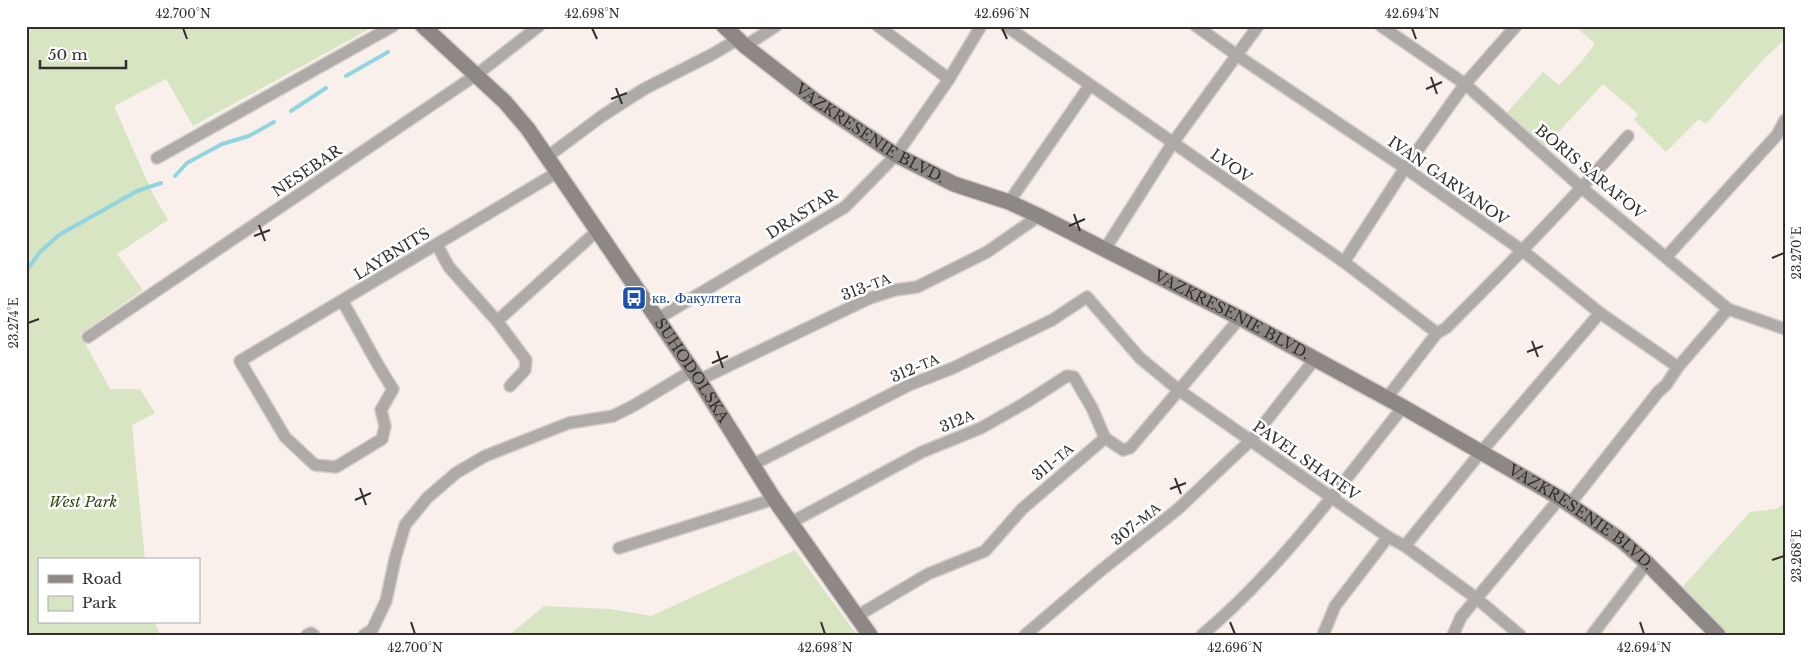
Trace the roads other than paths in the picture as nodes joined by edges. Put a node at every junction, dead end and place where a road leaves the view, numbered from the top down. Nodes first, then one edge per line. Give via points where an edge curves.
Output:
1 (393, 26) edge
2 (539, 26) edge
3 (724, 26) edge
4 (776, 26) edge
5 (878, 26) edge
6 (981, 26) edge
7 (1006, 26) edge
8 (1196, 26) edge
9 (1258, 26) edge
10 (1381, 26) edge
11 (1516, 26) edge
12 (425, 27) edge
13 (742, 43) junction
14 (1238, 56) junction
15 (476, 75) junction
16 (949, 79) junction
17 (1465, 84) junction
18 (1090, 85) junction
19 (1785, 120) edge
20 (1628, 136) dead end
21 (1172, 144) junction
22 (896, 155) junction
23 (548, 157) junction
24 (157, 158) dead end
25 (1405, 168) junction
26 (558, 172) junction
27 (1582, 188) junction
28 (1009, 202) junction
29 (1039, 216) junction
30 (597, 231) junction
31 (437, 245) junction
32 (1105, 250) junction
33 (1523, 251) junction
34 (1667, 256) junction
35 (1344, 262) junction
36 (1087, 297) joint
37 (342, 301) junction
38 (1728, 309) junction
39 (1600, 314) junction
40 (1240, 318) junction
41 (657, 319) junction
42 (497, 321) junction
43 (1785, 329) edge
44 (1437, 333) junction
45 (88, 337) dead end
46 (1315, 359) junction
47 (1678, 367) junction
48 (696, 375) junction
49 (510, 386) dead end
50 (1180, 391) junction
51 (1386, 399) junction
52 (1402, 408) junction
53 (1105, 438) junction
54 (1250, 440) junction
55 (1481, 452) junction
56 (752, 465) junction
57 (1332, 497) junction
58 (774, 499) junction
59 (1564, 501) junction
60 (790, 523) junction
61 (1388, 537) junction
62 (1405, 546) junction
63 (619, 548) dead end
64 (1647, 563) junction
65 (1476, 598) junction
66 (857, 616) junction
67 (1713, 633) edge
68 (307, 635) edge
69 (314, 635) edge
70 (364, 635) edge
71 (870, 635) edge
72 (1025, 635) edge
73 (1202, 635) edge
74 (1323, 635) edge
75 (1453, 635) edge
76 (1520, 635) edge
77 (1592, 635) edge

1 - 24 street
2 - 15 street, NESEBAR
3 - 13 street, VAZKRESENIE BLVD.
4 - 13 street
5 - 16 street
6 - 16 street, DRASTAR
7 - 18 street, LVOV
8 - 14 street, IVAN GARVANOV
9 - 14 street
10 - 17 street, BORIS SARAFOV
11 - 17 street
12 - 15 street, SUHODOLSKA
13 - 22 street, VAZKRESENIE BLVD. via 817,102
13 - 23 street via 644,89
14 - 21 street
14 - 25 street, IVAN GARVANOV
15 - 23 street, SUHODOLSKA via 505,102
15 - 45 street, NESEBAR
16 - 22 street, DRASTAR
17 - 25 street
17 - 27 street, BORIS SARAFOV
18 - 21 street, LVOV
18 - 28 street
19 - 34 street via 1777,135
20 - 27 street
21 - 32 street
21 - 35 street, LVOV
22 - 28 street, VAZKRESENIE BLVD. via 954,184
22 - 41 street, DRASTAR via 845,207
23 - 26 street, SUHODOLSKA
25 - 33 street, IVAN GARVANOV
25 - 35 street
26 - 30 street, SUHODOLSKA
26 - 31 street, LAYBNITS
27 - 33 street
27 - 34 street, BORIS SARAFOV
28 - 29 street, VAZKRESENIE BLVD.
29 - 32 street, VAZKRESENIE BLVD.
29 - 48 street, 313-ТА via 987,252 917,287 870,298
30 - 41 street, SUHODOLSKA
30 - 42 street
31 - 37 street, LAYBNITS
31 - 42 street via 449,267
32 - 40 street, VAZKRESENIE BLVD.
33 - 39 street, IVAN GARVANOV
33 - 44 street via 1446,328
34 - 38 street, BORIS SARAFOV
35 - 44 street, LVOV
36 - 50 street, PAVEL SHATEV via 1140,358
36 - 56 street, 312-ТА via 1052,320 953,368 909,385
37 - 37 street, LAYBNITS via 392,389 381,410 385,426 382,438 336,467 315,464 284,437 240,361
38 - 43 street, BORIS SARAFOV
38 - 47 street
39 - 47 street, IVAN GARVANOV
39 - 55 street
40 - 46 street, VAZKRESENIE BLVD.
40 - 50 street
41 - 48 street, SUHODOLSKA
42 - 49 street via 526,360 525,370
44 - 51 street
46 - 51 street, VAZKRESENIE BLVD.
46 - 54 street, 307-МА
47 - 59 street via 1666,386
48 - 56 street, SUHODOLSKA
48 - 70 street, 313-ТА via 613,416 569,423 484,456 456,474 427,498 405,525 386,600 372,630
50 - 53 street via 1130,448 1123,450
50 - 54 street, PAVEL SHATEV
51 - 52 street, VAZKRESENIE BLVD.
52 - 55 street, VAZKRESENIE BLVD.
52 - 57 street
53 - 60 street, 312А via 1074,377 1067,376 981,428 922,452
53 - 66 street, 311-ТА via 1022,509 986,551 928,574
54 - 57 street, PAVEL SHATEV
54 - 72 street, 307-МА via 1178,509
55 - 59 street, VAZKRESENIE BLVD.
55 - 62 street
56 - 58 street, SUHODOLSKA
57 - 61 street, PAVEL SHATEV
57 - 73 street via 1233,609
58 - 60 street, SUHODOLSKA
58 - 63 street
59 - 64 street, VAZKRESENIE BLVD.
59 - 65 street
60 - 66 street, SUHODOLSKA
61 - 62 street, PAVEL SHATEV
61 - 74 street via 1335,606
62 - 65 street, PAVEL SHATEV
64 - 67 street, VAZKRESENIE BLVD.
64 - 77 street
65 - 75 street via 1461,617
65 - 76 street, PAVEL SHATEV
66 - 71 street, SUHODOLSKA
68 - 69 street

